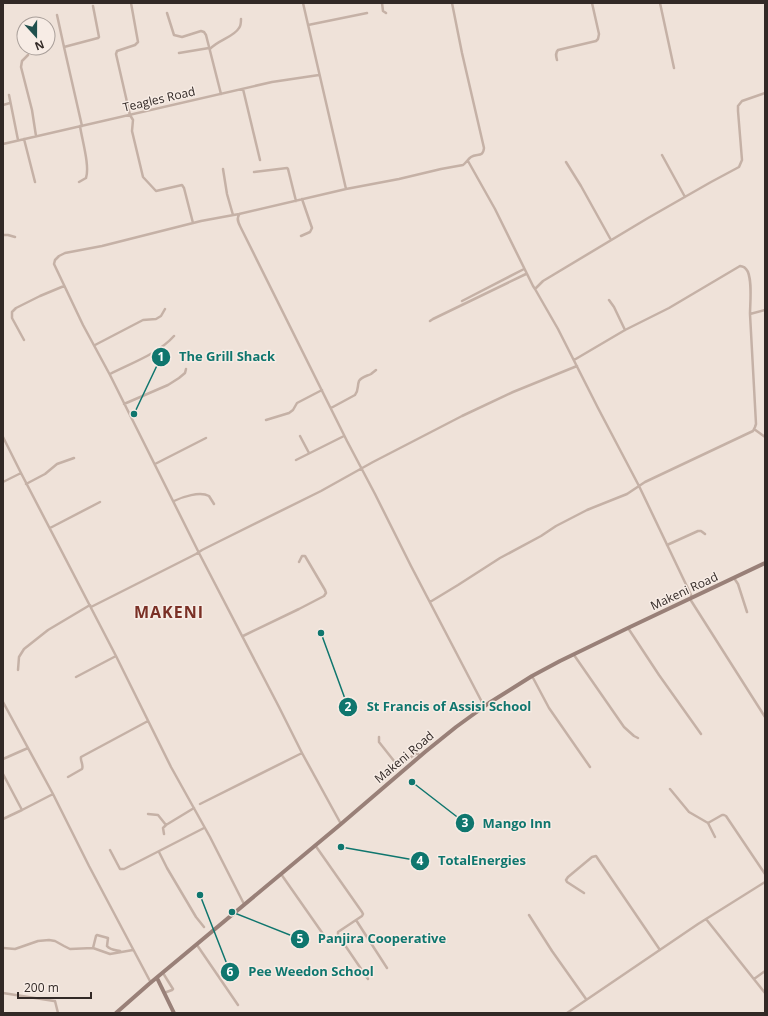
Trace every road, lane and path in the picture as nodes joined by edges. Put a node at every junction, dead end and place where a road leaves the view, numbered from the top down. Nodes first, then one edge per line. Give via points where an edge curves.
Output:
1 (131, 3) edge
2 (303, 3) edge
3 (382, 3) edge
4 (452, 3) edge
5 (592, 3) edge
6 (660, 3) edge
7 (93, 6) dead end
8 (167, 13) dead end
9 (367, 13) dead end
10 (386, 13) dead end
11 (57, 15) dead end
12 (241, 19) dead end
13 (308, 25) junction
14 (64, 47) junction
15 (210, 49) junction
16 (179, 53) dead end
17 (27, 56) edge
18 (556, 60) dead end
19 (674, 68) dead end
20 (319, 75) junction
21 (243, 89) junction
22 (765, 93) edge
23 (221, 94) junction
24 (9, 95) dead end
25 (10, 104) junction
26 (3, 105) edge
27 (130, 115) junction
28 (81, 126) junction
29 (36, 136) junction
30 (24, 139) junction
31 (18, 140) junction
32 (3, 144) edge
33 (662, 155) dead end
34 (260, 160) dead end
35 (468, 161) junction
36 (566, 162) dead end
37 (224, 169) dead end
38 (254, 172) dead end
39 (35, 182) dead end
40 (79, 182) dead end
41 (346, 190) junction
42 (685, 197) junction
43 (302, 200) junction
44 (296, 201) junction
45 (239, 214) junction
46 (233, 215) junction
47 (193, 223) junction
48 (3, 235) edge
49 (301, 236) dead end
50 (15, 237) dead end
51 (611, 240) junction
52 (524, 269) junction
53 (526, 274) junction
54 (64, 286) junction
55 (535, 289) junction
56 (609, 300) dead end
57 (462, 301) dead end
58 (165, 309) dead end
59 (765, 310) edge
60 (750, 314) junction
61 (430, 321) dead end
62 (625, 330) junction
63 (174, 336) dead end
64 (24, 340) dead end
65 (94, 346) junction
66 (574, 360) junction
67 (577, 366) junction
68 (186, 369) dead end
69 (376, 370) dead end
70 (110, 374) junction
71 (322, 390) junction
72 (124, 404) junction
73 (331, 408) junction
74 (266, 420) dead end
75 (754, 429) junction
76 (300, 436) dead end
77 (344, 436) junction
78 (3, 437) edge
79 (206, 438) dead end
80 (765, 438) edge
81 (309, 453) junction
82 (74, 458) dead end
83 (296, 460) dead end
84 (155, 464) junction
85 (361, 469) junction
86 (21, 474) junction
87 (3, 482) edge
88 (26, 484) junction
89 (639, 486) junction
90 (174, 501) junction
91 (100, 502) dead end
92 (214, 504) dead end
93 (50, 528) junction
94 (705, 534) dead end
95 (667, 546) junction
96 (199, 552) junction
97 (299, 562) dead end
98 (765, 563) edge
99 (734, 578) junction
100 (691, 598) junction
101 (430, 602) junction
102 (90, 606) junction
103 (746, 612) dead end
104 (628, 628) junction
105 (243, 636) junction
106 (574, 654) junction
107 (116, 656) junction
108 (18, 670) dead end
109 (532, 676) junction
110 (76, 677) dead end
111 (3, 702) edge
112 (484, 707) junction
113 (765, 717) edge
114 (148, 721) junction
115 (701, 734) dead end
116 (379, 737) dead end
117 (638, 738) dead end
118 (28, 748) junction
119 (302, 753) junction
120 (420, 757) junction
121 (3, 759) edge
122 (590, 767) dead end
123 (3, 774) edge
124 (68, 777) dead end
125 (670, 789) dead end
126 (52, 794) junction
127 (200, 804) dead end
128 (194, 808) junction
129 (22, 810) junction
130 (148, 814) dead end
131 (3, 820) edge
132 (708, 823) junction
133 (341, 824) junction
134 (166, 825) junction
135 (204, 828) junction
136 (164, 834) dead end
137 (716, 837) dead end
138 (316, 845) junction
139 (110, 850) dead end
140 (159, 852) junction
141 (281, 874) junction
142 (765, 874) edge
143 (765, 882) edge
144 (584, 893) dead end
145 (245, 905) junction
146 (529, 915) dead end
147 (706, 919) junction
148 (356, 920) junction
149 (204, 927) dead end
150 (323, 934) dead end
151 (197, 945) junction
152 (3, 948) edge
153 (92, 948) junction
154 (133, 950) junction
155 (660, 950) junction
156 (122, 952) junction
157 (387, 968) dead end
158 (765, 971) edge
159 (163, 973) junction
160 (157, 978) junction
161 (368, 979) dead end
162 (754, 979) junction
163 (151, 983) junction
164 (3, 993) edge
165 (164, 993) junction
166 (765, 993) edge
167 (586, 999) junction
168 (238, 1005) dead end
169 (58, 1013) edge
170 (116, 1013) edge
171 (174, 1013) edge
172 (567, 1013) edge

1 - 27 street via 138,42 135,46 116,52
2 - 13 street
3 - 10 street via 383,11
4 - 35 street via 484,148 483,153
5 - 18 street via 598,39 558,50 555,54
6 - 19 street
7 - 14 street via 99,37
8 - 15 street via 174,35 182,37 204,32
9 - 13 street
11 - 14 street
12 - 15 street via 237,31
13 - 20 street
14 - 28 street
15 - 16 street
15 - 23 street
17 - 29 street via 21,67
20 - 21 street, Teagles Road
20 - 41 street
21 - 23 street, Teagles Road
21 - 34 street
22 - 42 street via 739,104 742,160 740,166
23 - 27 street, Teagles Road
24 - 25 street
25 - 26 street
25 - 31 street
27 - 28 street, Teagles Road
27 - 47 street via 143,177 156,191 182,185
28 - 29 street, Teagles Road
28 - 40 street via 87,174 86,178
29 - 30 street, Teagles Road
30 - 31 street, Teagles Road
30 - 39 street
31 - 32 street, Teagles Road
33 - 42 street
35 - 41 street
35 - 52 street
36 - 51 street
37 - 46 street
38 - 44 street via 287,168
41 - 43 street
42 - 51 street
43 - 44 street
43 - 49 street via 312,228 310,232
44 - 45 street
45 - 46 street
45 - 71 street via 241,228
46 - 47 street
47 - 54 street via 59,256 54,264
48 - 50 street
51 - 55 street via 544,280
52 - 53 street
52 - 57 street
53 - 55 street
53 - 61 street
54 - 64 street via 12,312 12,318
54 - 65 street
55 - 66 street
56 - 62 street
58 - 65 street via 156,319 143,320
59 - 60 street
60 - 62 street via 749,276 747,269 740,266 669,308
60 - 75 street via 756,424
62 - 66 street
63 - 70 street via 152,353
65 - 70 street
66 - 67 street
67 - 85 street via 462,416
67 - 89 street
68 - 72 street via 185,373 168,385
69 - 73 street via 360,380 356,394
70 - 72 street
71 - 73 street
71 - 74 street via 299,401 289,413
72 - 84 street
73 - 77 street
75 - 80 street
75 - 89 street
76 - 81 street
77 - 81 street
77 - 85 street
78 - 86 street
79 - 84 street
81 - 83 street
82 - 88 street via 57,464
84 - 90 street
85 - 96 street
85 - 101 street
86 - 87 street
86 - 88 street
88 - 93 street
89 - 95 street
89 - 101 street via 556,526
90 - 92 street via 186,496 203,494 209,496
90 - 96 street
91 - 93 street
93 - 102 street
94 - 95 street via 698,531
95 - 100 street
96 - 102 street
96 - 105 street
97 - 105 street via 302,556 305,556 326,593 324,596
98 - 99 main road, Makeni Road
99 - 100 main road, Makeni Road
99 - 103 street
100 - 104 main road, Makeni Road
100 - 113 street
101 - 112 street
102 - 107 street
102 - 108 street via 48,630 24,649 19,657
104 - 106 main road, Makeni Road
104 - 115 street
105 - 119 street
106 - 109 main road, Makeni Road
106 - 117 street via 624,727
107 - 110 street
107 - 114 street
109 - 112 main road, Makeni Road
109 - 122 street via 549,708
111 - 118 street
112 - 120 main road, Makeni Road
114 - 124 street via 81,757 82,769
114 - 128 street
116 - 120 street via 380,743 398,766 417,753
118 - 121 street
118 - 126 street
119 - 127 street
119 - 133 street
120 - 133 main road, Makeni Road
123 - 129 street
125 - 132 street via 690,813
126 - 129 street
126 - 154 street
128 - 134 street
128 - 135 street
129 - 131 street
130 - 134 street via 158,815
132 - 137 street
132 - 142 street via 722,815 726,816
133 - 138 main road, Makeni Road
134 - 136 street via 163,828
135 - 140 street
135 - 145 street
138 - 141 main road, Makeni Road
138 - 148 street via 362,912 362,916
139 - 140 street via 122,870
140 - 149 street
141 - 145 main road, Makeni Road
141 - 150 street
143 - 147 street
144 - 155 street via 566,880 596,856
145 - 151 main road, Makeni Road
146 - 167 street
147 - 155 street
147 - 162 street
148 - 157 street
148 - 161 street via 338,932 338,935
151 - 159 main road, Makeni Road
151 - 168 street
152 - 153 street via 15,949 49,940 70,949
153 - 156 street via 107,954
153 - 156 street via 97,935 108,938 107,946 110,949
154 - 156 street
154 - 163 street
155 - 167 street
158 - 162 street
159 - 160 main road, Makeni Road
159 - 165 street via 173,989
160 - 163 main road, Makeni Road
160 - 165 main road
162 - 166 street
163 - 170 main road, Makeni Road
164 - 169 street via 55,1001
165 - 171 main road
167 - 172 street

